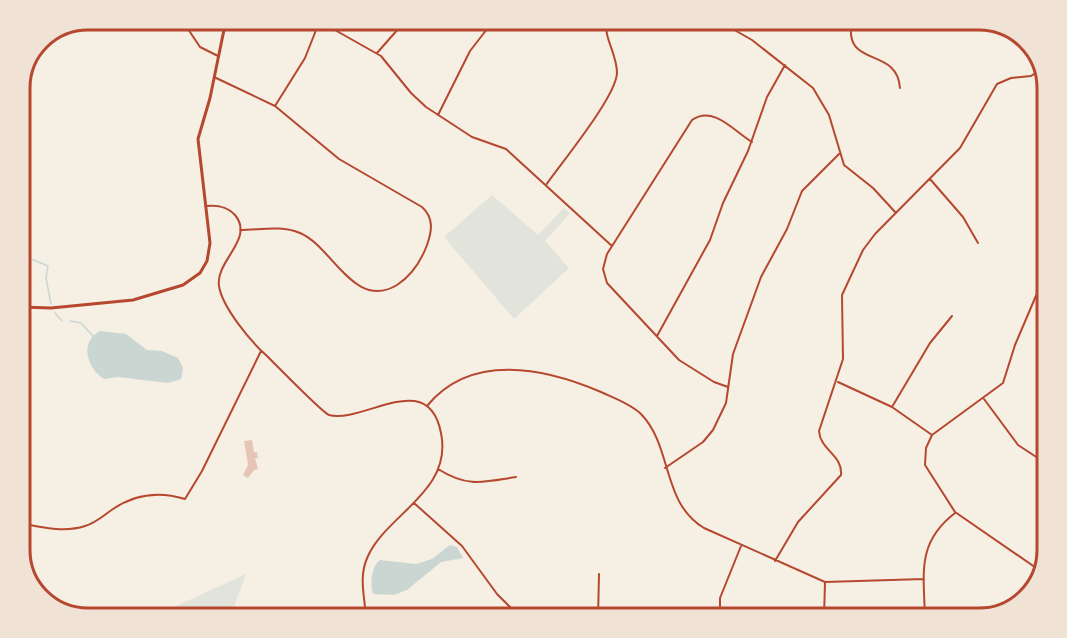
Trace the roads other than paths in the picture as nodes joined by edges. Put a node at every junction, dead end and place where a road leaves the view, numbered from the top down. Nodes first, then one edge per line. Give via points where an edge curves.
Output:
1 (189, 30) edge
2 (224, 30) edge
3 (315, 30) edge
4 (337, 30) edge
5 (397, 30) edge
6 (486, 30) edge
7 (606, 30) edge
8 (737, 30) edge
9 (850, 30) edge
10 (377, 53) junction
11 (218, 56) junction
12 (784, 65) junction
13 (1035, 73) edge
14 (214, 77) junction
15 (900, 88) dead end
16 (275, 106) junction
17 (438, 115) junction
18 (752, 142) junction
19 (839, 154) junction
20 (929, 179) junction
21 (546, 185) junction
22 (206, 206) junction
23 (896, 213) junction
24 (240, 230) junction
25 (978, 243) dead end
26 (612, 246) junction
27 (1037, 294) edge
28 (30, 307) edge
29 (952, 316) dead end
30 (657, 336) junction
31 (261, 351) junction
32 (837, 381) junction
33 (728, 387) junction
34 (984, 399) junction
35 (426, 407) junction
36 (891, 407) junction
37 (932, 435) junction
38 (1037, 457) edge
39 (665, 468) junction
40 (438, 469) junction
41 (516, 477) dead end
42 (414, 503) junction
43 (955, 512) junction
44 (30, 525) edge
45 (741, 546) junction
46 (775, 561) junction
47 (1034, 567) edge
48 (599, 574) dead end
49 (924, 579) junction
50 (825, 582) junction
51 (365, 608) edge
52 (511, 608) edge
53 (598, 608) edge
54 (720, 608) edge
55 (824, 608) edge
56 (925, 608) edge

1 - 11 street via 200,47
2 - 11 street
3 - 16 street via 305,58
4 - 10 street
5 - 10 street
6 - 17 street via 470,51
7 - 21 street via 617,69 614,88
8 - 12 street
9 - 15 street via 864,54 894,68
10 - 17 street via 414,97
11 - 14 street
12 - 18 street via 767,97
12 - 19 street via 820,97
13 - 20 street via 998,84 966,139
14 - 16 street
14 - 22 street via 198,139
16 - 24 street via 336,157 423,208 430,221 429,236 421,257 406,277 393,287 375,290 352,282 302,234 280,229
17 - 21 street via 472,137 504,147
18 - 26 street via 715,116 693,119
18 - 30 street via 710,240
19 - 23 street via 849,170
19 - 33 street via 802,191 761,277 734,349
20 - 23 street
20 - 25 street via 963,217
21 - 26 street
22 - 24 street via 220,206 231,212 238,219
22 - 28 street via 209,255 202,270 189,282 124,302
23 - 32 street via 867,244 843,292 843,355
24 - 31 street via 220,272 219,288 242,329
26 - 30 street via 603,262 605,280
27 - 34 street via 1004,383
29 - 36 street via 930,343
30 - 33 street via 681,362
31 - 35 street via 328,415 348,416 404,400
31 - 44 street via 185,499 140,495 75,529
32 - 36 street
32 - 46 street via 819,435 839,463 840,477 801,519
33 - 39 street via 725,405 707,438
34 - 37 street
34 - 38 street via 1018,445
35 - 39 street via 442,390 466,376 503,370 555,375 640,413 654,433
35 - 40 street via 436,417 441,431 443,455
36 - 37 street
37 - 43 street via 925,465
39 - 45 street via 675,496 689,516 702,527
40 - 41 street via 472,484
40 - 42 street
42 - 51 street via 368,556 362,581
42 - 52 street via 462,546
43 - 47 street
43 - 49 street via 941,523 926,550
45 - 46 street
45 - 54 street via 726,580
46 - 50 street
48 - 53 street
49 - 50 street
49 - 56 street
50 - 55 street

